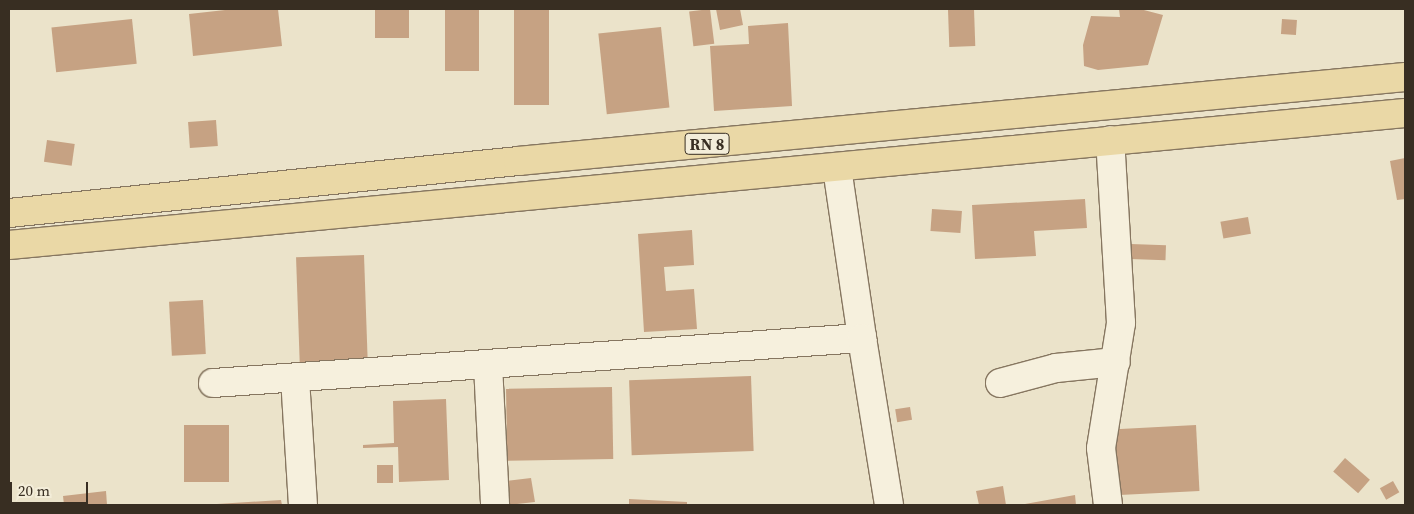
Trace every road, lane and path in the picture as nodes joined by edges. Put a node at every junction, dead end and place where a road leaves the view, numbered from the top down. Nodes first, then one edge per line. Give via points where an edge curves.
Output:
1 (1405, 77) edge
2 (1405, 114) edge
3 (1110, 140) junction
4 (837, 168) junction
5 (9, 213) edge
6 (9, 245) edge
7 (862, 338) junction
8 (1116, 362) junction
9 (488, 365) junction
10 (295, 378) junction
11 (212, 383) dead end
12 (1000, 383) dead end
13 (303, 505) edge
14 (495, 505) edge
15 (889, 505) edge
16 (1108, 505) edge

1 - 5 main road, RN 8
2 - 3 main road, RN 8
3 - 4 main road, RN 8
3 - 8 street via 1121,323
4 - 6 main road, RN 8
4 - 7 street
7 - 9 street
7 - 15 street
8 - 12 street via 1056,368
8 - 16 street via 1101,448
9 - 10 street
9 - 14 street
10 - 11 street
10 - 13 street

